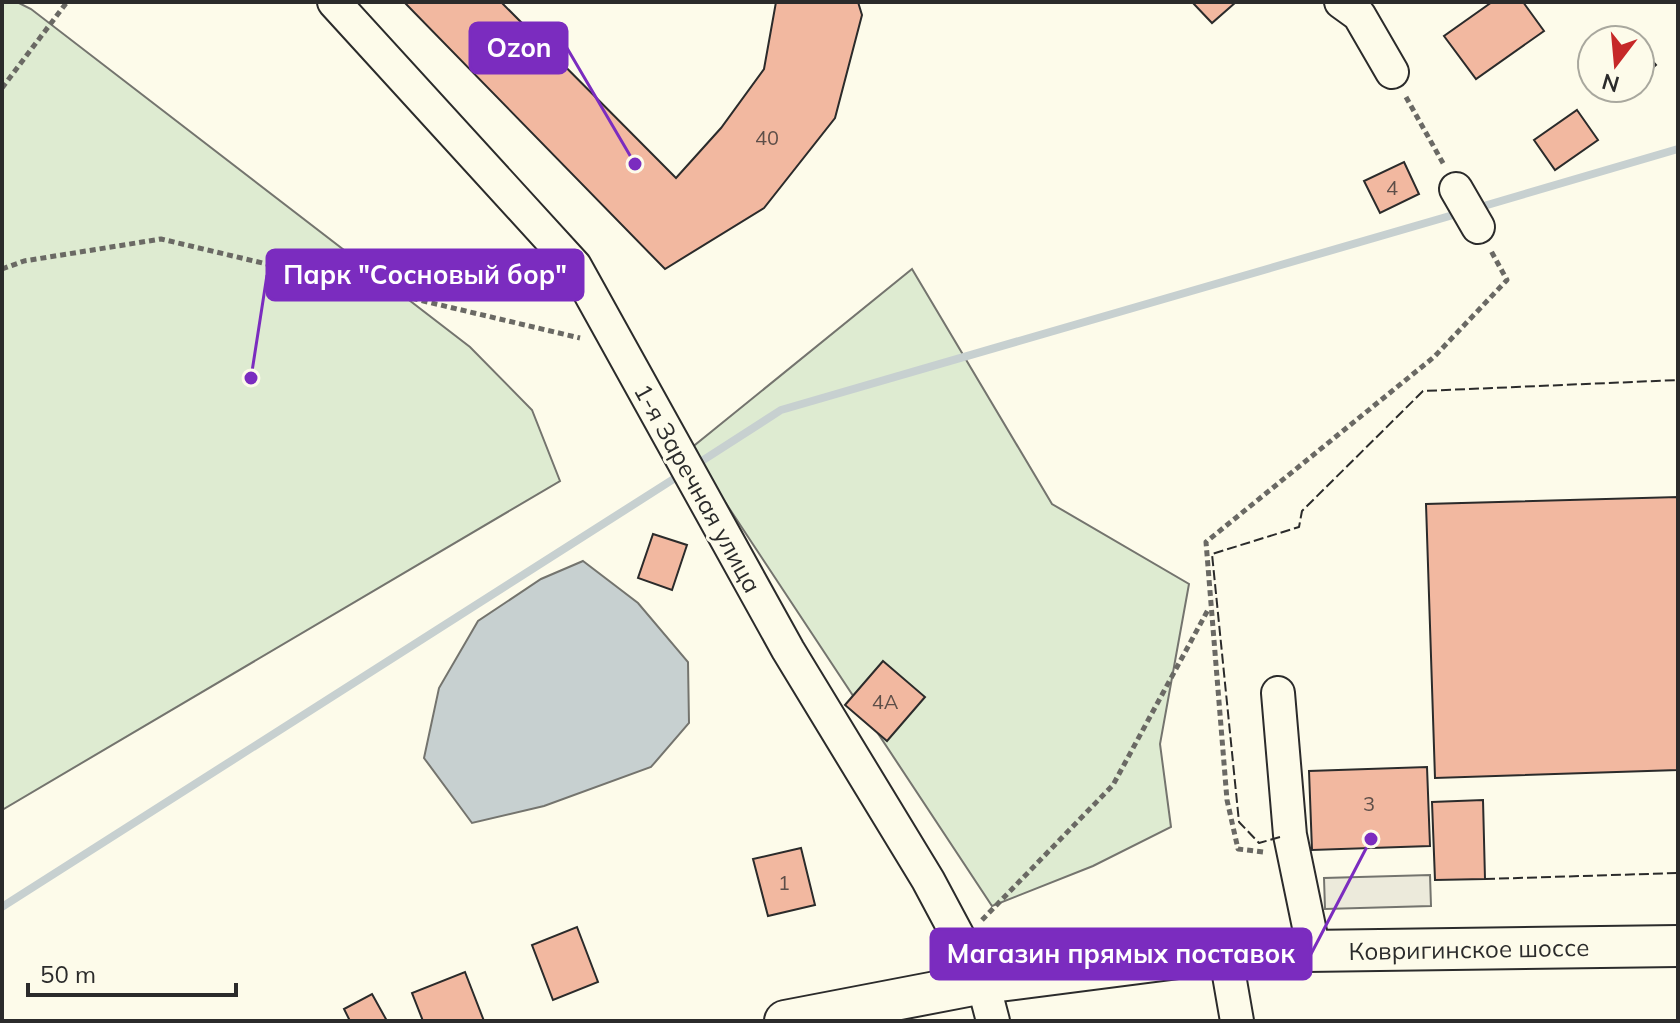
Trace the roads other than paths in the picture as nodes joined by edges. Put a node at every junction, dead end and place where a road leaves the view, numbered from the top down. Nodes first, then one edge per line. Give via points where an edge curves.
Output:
1 (334, 2) edge
2 (1358, 6) edge
3 (1392, 72) road end
4 (1456, 189) road end
5 (1478, 227) road end
6 (1278, 693) dead end
7 (1678, 946) edge
8 (1314, 951) junction
9 (1225, 952) junction
10 (983, 983) junction
11 (785, 1021) edge
12 (993, 1021) edge
13 (1237, 1021) edge

1 - 10 street, 1-я Заречная улица via 575,266 788,650 928,880
2 - 3 street
4 - 5 street
6 - 8 street via 1294,855 1313,893
7 - 8 main road, Ковригинское шоссе
8 - 9 main road, Ковригинское шоссе
9 - 10 main road, Ковригинское шоссе
9 - 13 street
10 - 11 main road, Ковригинское шоссе
10 - 12 street, 1-я Заречная улица

